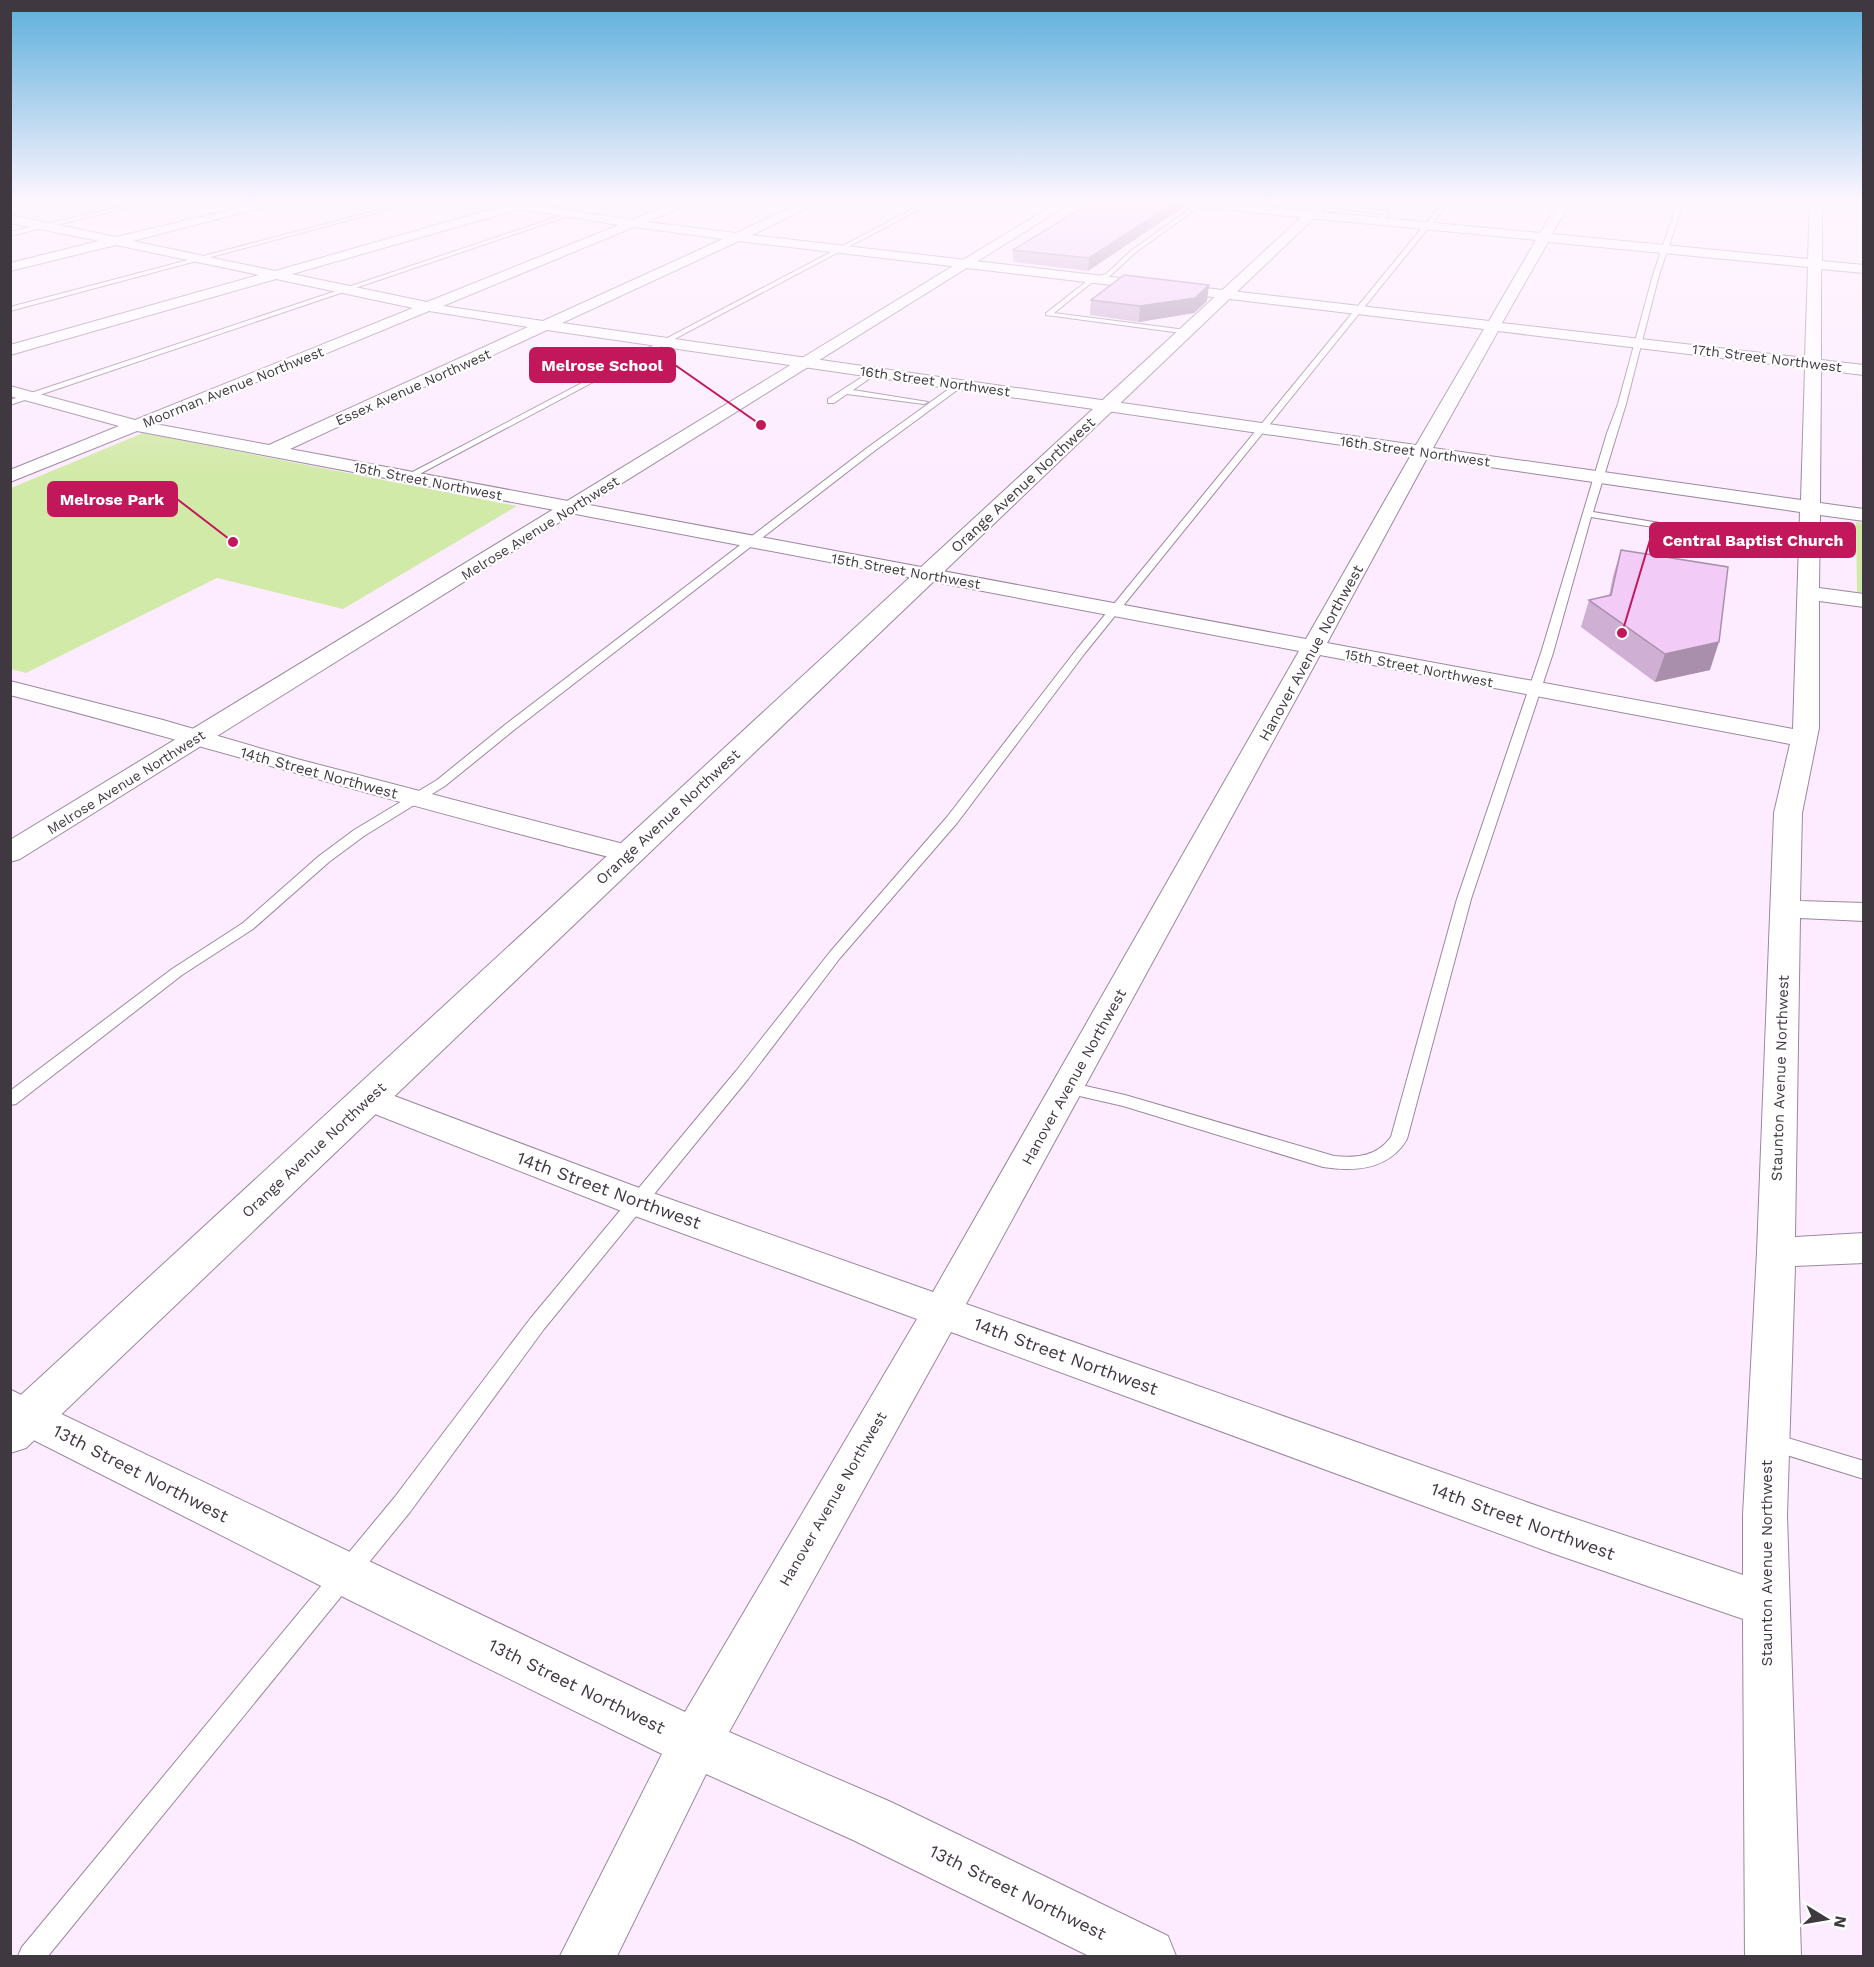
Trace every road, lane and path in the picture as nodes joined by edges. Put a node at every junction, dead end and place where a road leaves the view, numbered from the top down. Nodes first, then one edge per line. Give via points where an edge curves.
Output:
1 (70, 293) edge
2 (216, 293) edge
3 (338, 293) edge
4 (353, 293) edge
5 (461, 293) edge
6 (618, 293) edge
7 (757, 293) edge
8 (919, 293) edge
9 (1075, 293) edge
10 (1215, 293) edge
11 (1372, 293) edge
12 (1511, 293) edge
13 (1652, 293) edge
14 (1815, 293) edge
15 (1226, 294) junction
16 (426, 307) junction
17 (10, 309) edge
18 (1358, 310) junction
19 (547, 326) junction
20 (1493, 326) junction
21 (1186, 332) junction
22 (663, 342) junction
23 (1637, 343) junction
24 (10, 350) edge
25 (806, 363) junction
26 (1814, 364) junction
27 (1863, 370) edge
28 (873, 372) junction
29 (960, 385) junction
30 (846, 391) junction
31 (17, 397) edge
32 (831, 401) dead end
33 (924, 402) dead end
34 (1108, 405) junction
35 (137, 426) junction
36 (1262, 429) junction
37 (272, 452) junction
38 (1423, 453) junction
39 (409, 476) junction
40 (10, 477) edge
41 (1598, 478) junction
42 (571, 508) junction
43 (1812, 508) junction
44 (1587, 514) junction
45 (1863, 515) edge
46 (750, 542) junction
47 (1811, 551) junction
48 (928, 574) junction
49 (1810, 592) junction
50 (1863, 601) edge
51 (1114, 610) junction
52 (1313, 648) junction
53 (10, 688) edge
54 (1534, 690) junction
55 (197, 738) junction
56 (1804, 739) junction
57 (417, 800) junction
58 (10, 853) edge
59 (629, 854) junction
60 (1785, 909) junction
61 (1863, 912) edge
62 (1068, 1088) junction
63 (369, 1099) junction
64 (10, 1100) edge
65 (637, 1202) junction
66 (1863, 1248) edge
67 (1776, 1252) junction
68 (941, 1310) junction
69 (17, 1419) edge
70 (1768, 1441) junction
71 (1863, 1470) edge
72 (345, 1575) junction
73 (1766, 1605) junction
74 (695, 1743) junction
75 (31, 1956) edge
76 (588, 1956) edge
77 (1148, 1956) edge
78 (1773, 1956) edge

1 - 17 lane
2 - 24 street
3 - 31 lane
4 - 16 street, 16th Street Northwest
5 - 16 street, Moorman Avenue Northwest
6 - 19 street, Essex Avenue Northwest
7 - 22 lane
8 - 25 main road, Melrose Avenue Northwest
9 - 21 lane via 1048,314
10 - 15 street, 17th Street Northwest
11 - 18 lane
12 - 20 street, Hanover Avenue Northwest
13 - 23 lane
14 - 26 street, Staunton Avenue Northwest
15 - 18 street, 17th Street Northwest
15 - 21 main road, Orange Avenue Northwest
16 - 19 street, 16th Street Northwest
16 - 35 street, Moorman Avenue Northwest
18 - 20 street, 17th Street Northwest
18 - 36 lane
19 - 22 street, 16th Street Northwest
19 - 37 street, Essex Avenue Northwest
20 - 23 street, 17th Street Northwest
20 - 38 street, Hanover Avenue Northwest
21 - 34 main road, Orange Avenue Northwest
22 - 25 street, 16th Street Northwest
22 - 39 lane
23 - 26 street, 17th Street Northwest
23 - 41 lane
25 - 28 street, 16th Street Northwest
25 - 42 main road, Melrose Avenue Northwest
26 - 27 street, 17th Street Northwest
26 - 43 street, Staunton Avenue Northwest
28 - 29 street, 16th Street Northwest
28 - 30 lane
29 - 34 street, 16th Street Northwest
29 - 46 lane
30 - 32 lane
30 - 33 lane
31 - 35 street, 15th Street Northwest
34 - 36 street, 16th Street Northwest
34 - 48 main road, Orange Avenue Northwest
35 - 37 street, 15th Street Northwest
35 - 40 street, Moorman Avenue Northwest
36 - 38 street, 16th Street Northwest
36 - 51 lane
37 - 39 street, 15th Street Northwest
38 - 41 street, 16th Street Northwest
38 - 52 street, Hanover Avenue Northwest
39 - 42 street, 15th Street Northwest
41 - 43 street, 16th Street Northwest
41 - 44 lane
42 - 46 street, 15th Street Northwest
42 - 55 main road, Melrose Avenue Northwest
43 - 45 street, 16th Street Northwest
43 - 47 street, Staunton Avenue Northwest
44 - 47 lane
44 - 54 lane
46 - 48 street, 15th Street Northwest
46 - 57 lane
47 - 49 street, Staunton Avenue Northwest
48 - 51 street, 15th Street Northwest
48 - 59 main road, Orange Avenue Northwest
49 - 50 street
49 - 56 street, Staunton Avenue Northwest
51 - 52 street, 15th Street Northwest
51 - 65 lane via 959,811 835,955
52 - 54 street, 15th Street Northwest
52 - 62 street, Hanover Avenue Northwest
53 - 55 street, 14th Street Northwest
54 - 56 street, 15th Street Northwest
54 - 62 lane via 1464,900 1399,1139 1391,1151 1368,1162 1323,1161 1125,1101
55 - 57 street, 14th Street Northwest
55 - 58 main road, Melrose Avenue Northwest
56 - 60 street, Staunton Avenue Northwest via 1788,813
57 - 59 street, 14th Street Northwest
57 - 64 lane via 359,832 248,926 177,972
59 - 63 main road, Orange Avenue Northwest
60 - 61 street
60 - 67 street, Staunton Avenue Northwest
62 - 68 street, Hanover Avenue Northwest
63 - 65 street, 14th Street Northwest
63 - 69 main road, Orange Avenue Northwest
65 - 68 street, 14th Street Northwest
65 - 72 lane via 537,1324
66 - 67 street
67 - 70 street, Staunton Avenue Northwest
68 - 73 street, 14th Street Northwest via 1549,1531
68 - 74 street, Hanover Avenue Northwest
69 - 72 street, 13th Street Northwest
70 - 71 lane
70 - 73 street, Staunton Avenue Northwest
72 - 74 street, 13th Street Northwest
72 - 75 lane
73 - 78 street, Staunton Avenue Northwest
74 - 76 street, Hanover Avenue Northwest
74 - 77 street, 13th Street Northwest via 872,1821

